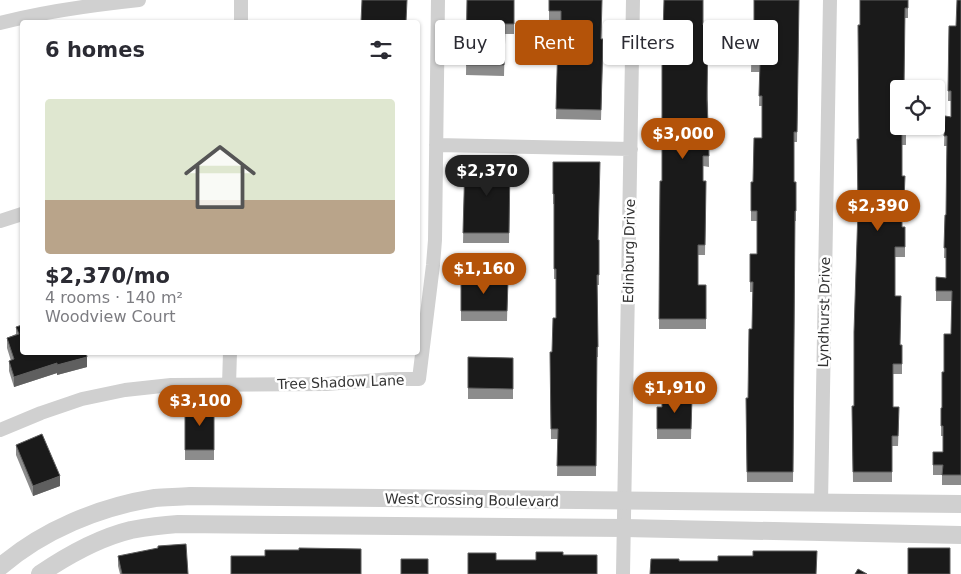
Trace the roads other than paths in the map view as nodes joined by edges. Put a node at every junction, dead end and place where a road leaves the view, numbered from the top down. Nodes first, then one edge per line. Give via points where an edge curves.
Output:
1 (139, 0) edge
2 (241, 0) edge
3 (438, 0) edge
4 (633, 0) edge
5 (830, 0) edge
6 (240, 20) edge
7 (0, 22) edge
8 (436, 145) junction
9 (631, 149) junction
10 (20, 215) edge
11 (0, 221) edge
12 (230, 355) edge
13 (229, 384) junction
14 (0, 430) edge
15 (625, 502) junction
16 (821, 503) junction
17 (961, 504) edge
18 (624, 528) junction
19 (961, 535) edge
20 (0, 566) edge
21 (40, 574) edge
22 (623, 574) edge

1 - 7 street via 80,6
2 - 6 street
3 - 8 street
4 - 9 street, Edinburg Drive
5 - 16 street, Lyndhurst Drive
8 - 9 street
8 - 13 street, Tree Shadow Lane via 435,240 419,379 326,384
9 - 15 street, Edinburg Drive
10 - 11 street
12 - 13 street
13 - 14 street, Tree Shadow Lane via 124,390 75,401
15 - 16 street, West Crossing Boulevard
15 - 18 street, Edinburg Drive
15 - 20 street, West Crossing Boulevard via 156,498 77,520 40,539
16 - 17 street, West Crossing Boulevard
18 - 19 street, West Crossing Boulevard
18 - 21 street, West Crossing Boulevard via 178,524 109,537 78,550
18 - 22 street, Edinburg Drive

